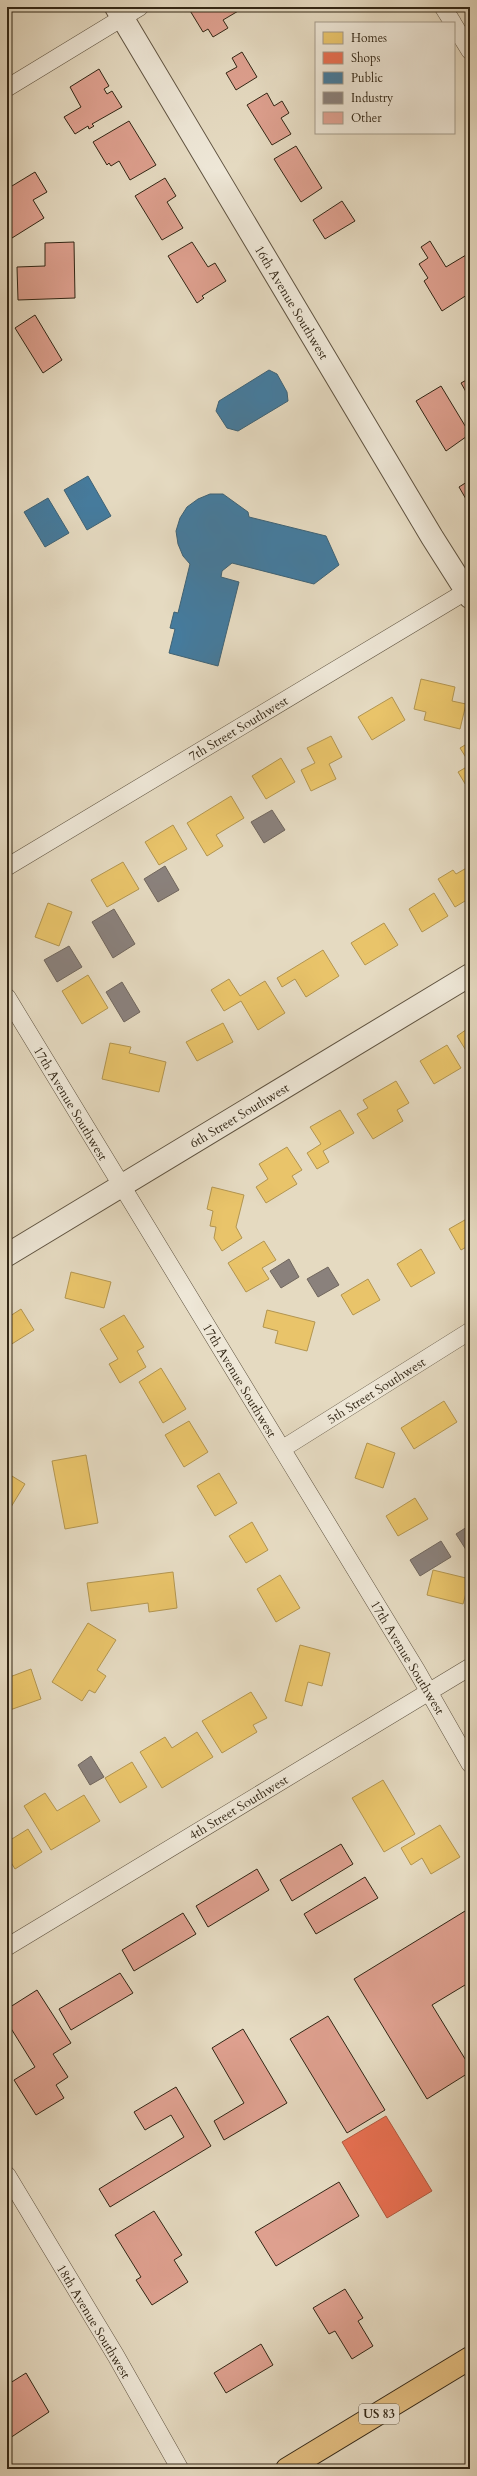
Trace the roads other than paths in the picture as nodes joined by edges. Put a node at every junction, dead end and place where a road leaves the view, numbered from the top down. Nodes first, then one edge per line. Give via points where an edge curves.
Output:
1 (443, 7) edge
2 (126, 10) edge
3 (453, 22) edge
4 (455, 26) edge
5 (470, 51) edge
6 (7, 88) edge
7 (469, 592) edge
8 (7, 868) edge
9 (470, 975) edge
10 (7, 998) edge
11 (122, 1187) junction
12 (7, 1255) edge
13 (470, 1331) edge
14 (282, 1449) junction
15 (470, 1667) edge
16 (429, 1692) junction
17 (470, 1764) edge
18 (7, 1947) edge
19 (7, 2175) edge
20 (470, 2358) edge
21 (180, 2469) edge
22 (287, 2469) edge

1 - 3 street
2 - 6 street
2 - 7 street, 16th Avenue Southwest
4 - 5 street
7 - 8 street, 7th Street Southwest
9 - 11 street, 6th Street Southwest
10 - 11 street, 17th Avenue Southwest
11 - 12 street, 6th Street Southwest
11 - 14 street, 17th Avenue Southwest
13 - 14 street, 5th Street Southwest
14 - 16 street, 17th Avenue Southwest
15 - 16 street, 4th Street Southwest
16 - 17 street, 17th Avenue Southwest
16 - 18 street, 4th Street Southwest
19 - 21 street, 18th Avenue Southwest via 116,2356
20 - 22 main road, US 83

